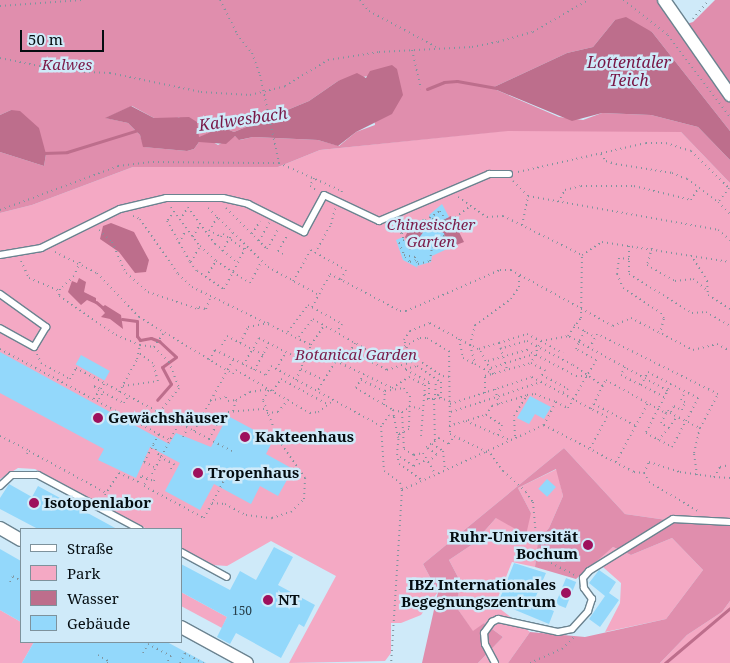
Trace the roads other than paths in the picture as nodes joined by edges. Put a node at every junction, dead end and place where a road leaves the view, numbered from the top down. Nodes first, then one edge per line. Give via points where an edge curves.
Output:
1 (664, 0) edge
2 (730, 95) edge
3 (508, 174) road end
4 (0, 255) edge
5 (0, 294) edge
6 (0, 328) edge
7 (0, 486) edge
8 (730, 522) edge
9 (0, 528) edge
10 (137, 528) edge
11 (20, 539) edge
12 (182, 553) edge
13 (227, 577) dead end
14 (182, 628) edge
15 (247, 663) edge
16 (496, 663) edge

1 - 2 street
3 - 4 lane via 489,174 379,221 324,195 304,232 248,204 193,197 166,198 120,209 41,248
5 - 6 lane via 46,327 34,347
7 - 10 lane via 12,475 38,474
8 - 16 lane via 673,519 614,554 583,578 584,588 592,599 588,611 572,629 558,632 498,619 492,622 484,633 485,644
9 - 11 street
12 - 13 lane
14 - 15 street

